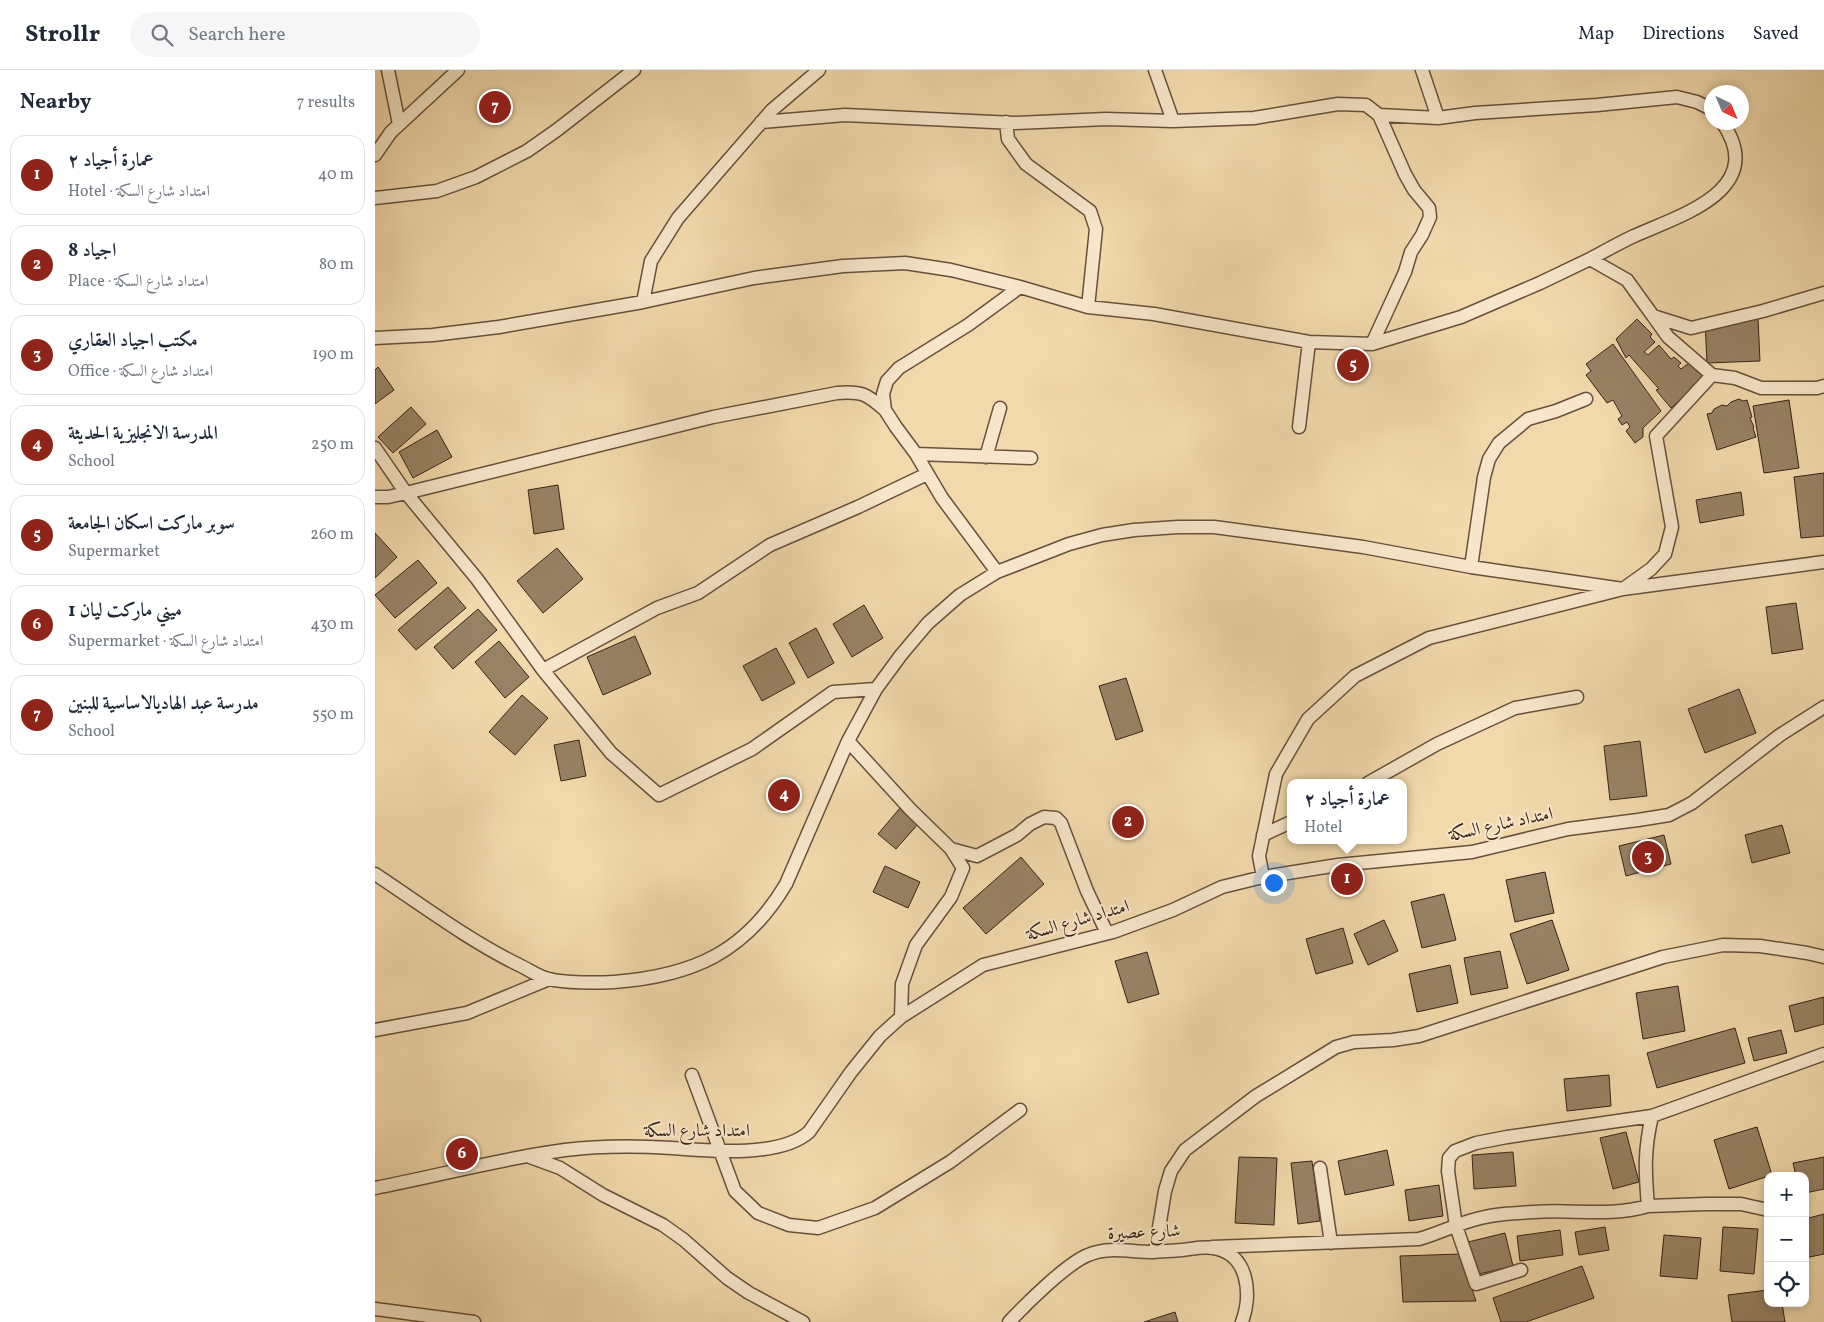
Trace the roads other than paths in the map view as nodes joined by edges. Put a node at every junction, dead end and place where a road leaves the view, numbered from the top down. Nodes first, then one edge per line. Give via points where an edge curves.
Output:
1 (388, 70) edge
2 (458, 70) edge
3 (634, 70) edge
4 (819, 70) edge
5 (1155, 70) edge
6 (1422, 70) edge
7 (1704, 106) edge
8 (1379, 115) junction
9 (1438, 118) junction
10 (1173, 121) junction
11 (761, 122) junction
12 (1006, 122) junction
13 (399, 124) junction
14 (1728, 130) edge
15 (375, 154) edge
16 (375, 198) edge
17 (1590, 259) junction
18 (1019, 287) junction
19 (1824, 293) edge
20 (643, 302) junction
21 (1088, 307) junction
22 (1653, 316) junction
23 (375, 338) edge
24 (1309, 342) junction
25 (1371, 344) junction
26 (1712, 375) junction
27 (1824, 386) edge
28 (1586, 399) dead end
29 (1000, 408) dead end
30 (885, 410) junction
31 (1299, 427) dead end
32 (375, 448) edge
33 (916, 454) junction
34 (986, 457) junction
35 (1031, 458) dead end
36 (927, 474) junction
37 (406, 493) junction
38 (375, 498) edge
39 (1824, 562) edge
40 (1471, 567) junction
41 (997, 572) junction
42 (1623, 588) junction
43 (543, 670) junction
44 (877, 689) junction
45 (1577, 697) dead end
46 (1824, 707) edge
47 (848, 741) junction
48 (1375, 779) edge
49 (1287, 824) edge
50 (1263, 835) junction
51 (951, 849) junction
52 (375, 874) edge
53 (1263, 877) junction
54 (1107, 933) junction
55 (1824, 957) edge
56 (549, 980) junction
57 (901, 1017) junction
58 (375, 1030) edge
59 (1824, 1054) edge
60 (692, 1074) dead end
61 (1019, 1110) dead end
62 (1652, 1116) junction
63 (719, 1152) junction
64 (527, 1157) junction
65 (1321, 1168) dead end
66 (375, 1188) edge
67 (1648, 1206) junction
68 (1764, 1209) edge
69 (1457, 1226) junction
70 (1331, 1244) junction
71 (1212, 1247) junction
72 (1155, 1252) junction
73 (1521, 1270) dead end
74 (375, 1309) edge
75 (474, 1322) edge
76 (803, 1322) edge
77 (1009, 1322) edge
78 (1242, 1322) edge

1 - 13 street
2 - 13 street
3 - 16 street via 527,151 476,177 437,191
4 - 11 street
5 - 10 street
6 - 9 street
7 - 9 street via 1677,97
8 - 9 street
8 - 10 street via 1366,105 1338,104 1254,118
8 - 25 street via 1405,174 1429,208 1430,217
10 - 12 street
11 - 12 street via 845,115
11 - 20 street via 678,218 651,261
12 - 21 street via 1008,138 1026,164 1090,211 1096,229
13 - 15 street
14 - 17 street via 1736,154 1734,173 1719,194 1678,218 1633,236
17 - 22 street via 1627,280
17 - 25 street via 1461,317
18 - 20 street via 951,270 905,263 843,266 754,278
18 - 21 street
18 - 30 street via 968,325 899,368 887,381 883,394
19 - 22 street via 1691,328
20 - 23 street via 499,327
21 - 24 street via 1154,314
22 - 26 street via 1668,337
24 - 25 street
24 - 31 street
26 - 27 street via 1735,378 1761,388
26 - 42 street via 1656,436 1672,527 1665,554 1651,569
28 - 40 street via 1528,419 1499,443 1489,459 1484,477
29 - 34 street
30 - 33 street
30 - 37 street via 870,397 854,392 837,393 713,417
32 - 37 street
33 - 34 street
33 - 36 street
34 - 35 street
36 - 41 street
36 - 43 street via 771,545 698,593 657,608
37 - 38 street
37 - 43 street via 477,579
39 - 42 street
40 - 41 street via 1363,547 1214,527 1178,527 1102,535
40 - 42 street
41 - 44 street via 960,594 928,623
42 - 50 street via 1429,638 1355,676 1308,719 1276,774
43 - 44 street via 611,753 659,795 752,749 833,692
44 - 47 street
45 - 48 street via 1515,708 1437,744
46 - 53 street, امتداد شارع السكة via 1780,735 1692,803 1669,815 1568,829 1473,852 1338,864
47 - 51 street
47 - 56 street via 786,884 765,916 742,939 715,957 671,973 599,983
49 - 50 street
50 - 53 street via 1259,856
51 - 54 street via 977,856 1044,817 1057,818
51 - 57 street via 963,868 951,897 916,945 902,984
52 - 56 street via 491,951
53 - 54 street, امتداد شارع السكة via 1222,887 1173,910
54 - 57 street, امتداد شارع السكة via 983,965
55 - 72 street via 1761,946 1723,945 1663,956 1419,1036 1354,1042 1336,1047 1257,1096 1185,1150 1169,1177
56 - 58 street via 467,1012
57 - 63 street, امتداد شارع السكة via 880,1036 802,1138 786,1146
59 - 62 street
60 - 63 street
61 - 63 street via 950,1162 875,1208 818,1228 789,1225 758,1213 735,1191
62 - 67 street via 1646,1142
62 - 69 street via 1507,1137 1455,1150 1449,1158 1447,1171
63 - 64 street, امتداد شارع السكة via 614,1148 567,1150
64 - 66 street, امتداد شارع السكة
64 - 76 street via 560,1168 603,1195 663,1225 727,1278
65 - 70 street
67 - 68 street, شارع عصيرة via 1741,1204
67 - 69 street, شارع عصيرة via 1632,1211 1506,1214
69 - 70 street, شارع عصيرة via 1419,1239
69 - 73 street via 1476,1284
70 - 71 street, شارع عصيرة
71 - 72 street, شارع عصيرة
71 - 78 street via 1226,1252 1243,1271 1247,1299
72 - 77 street, شارع عصيرة via 1110,1250 1085,1256 1069,1266
74 - 75 street

